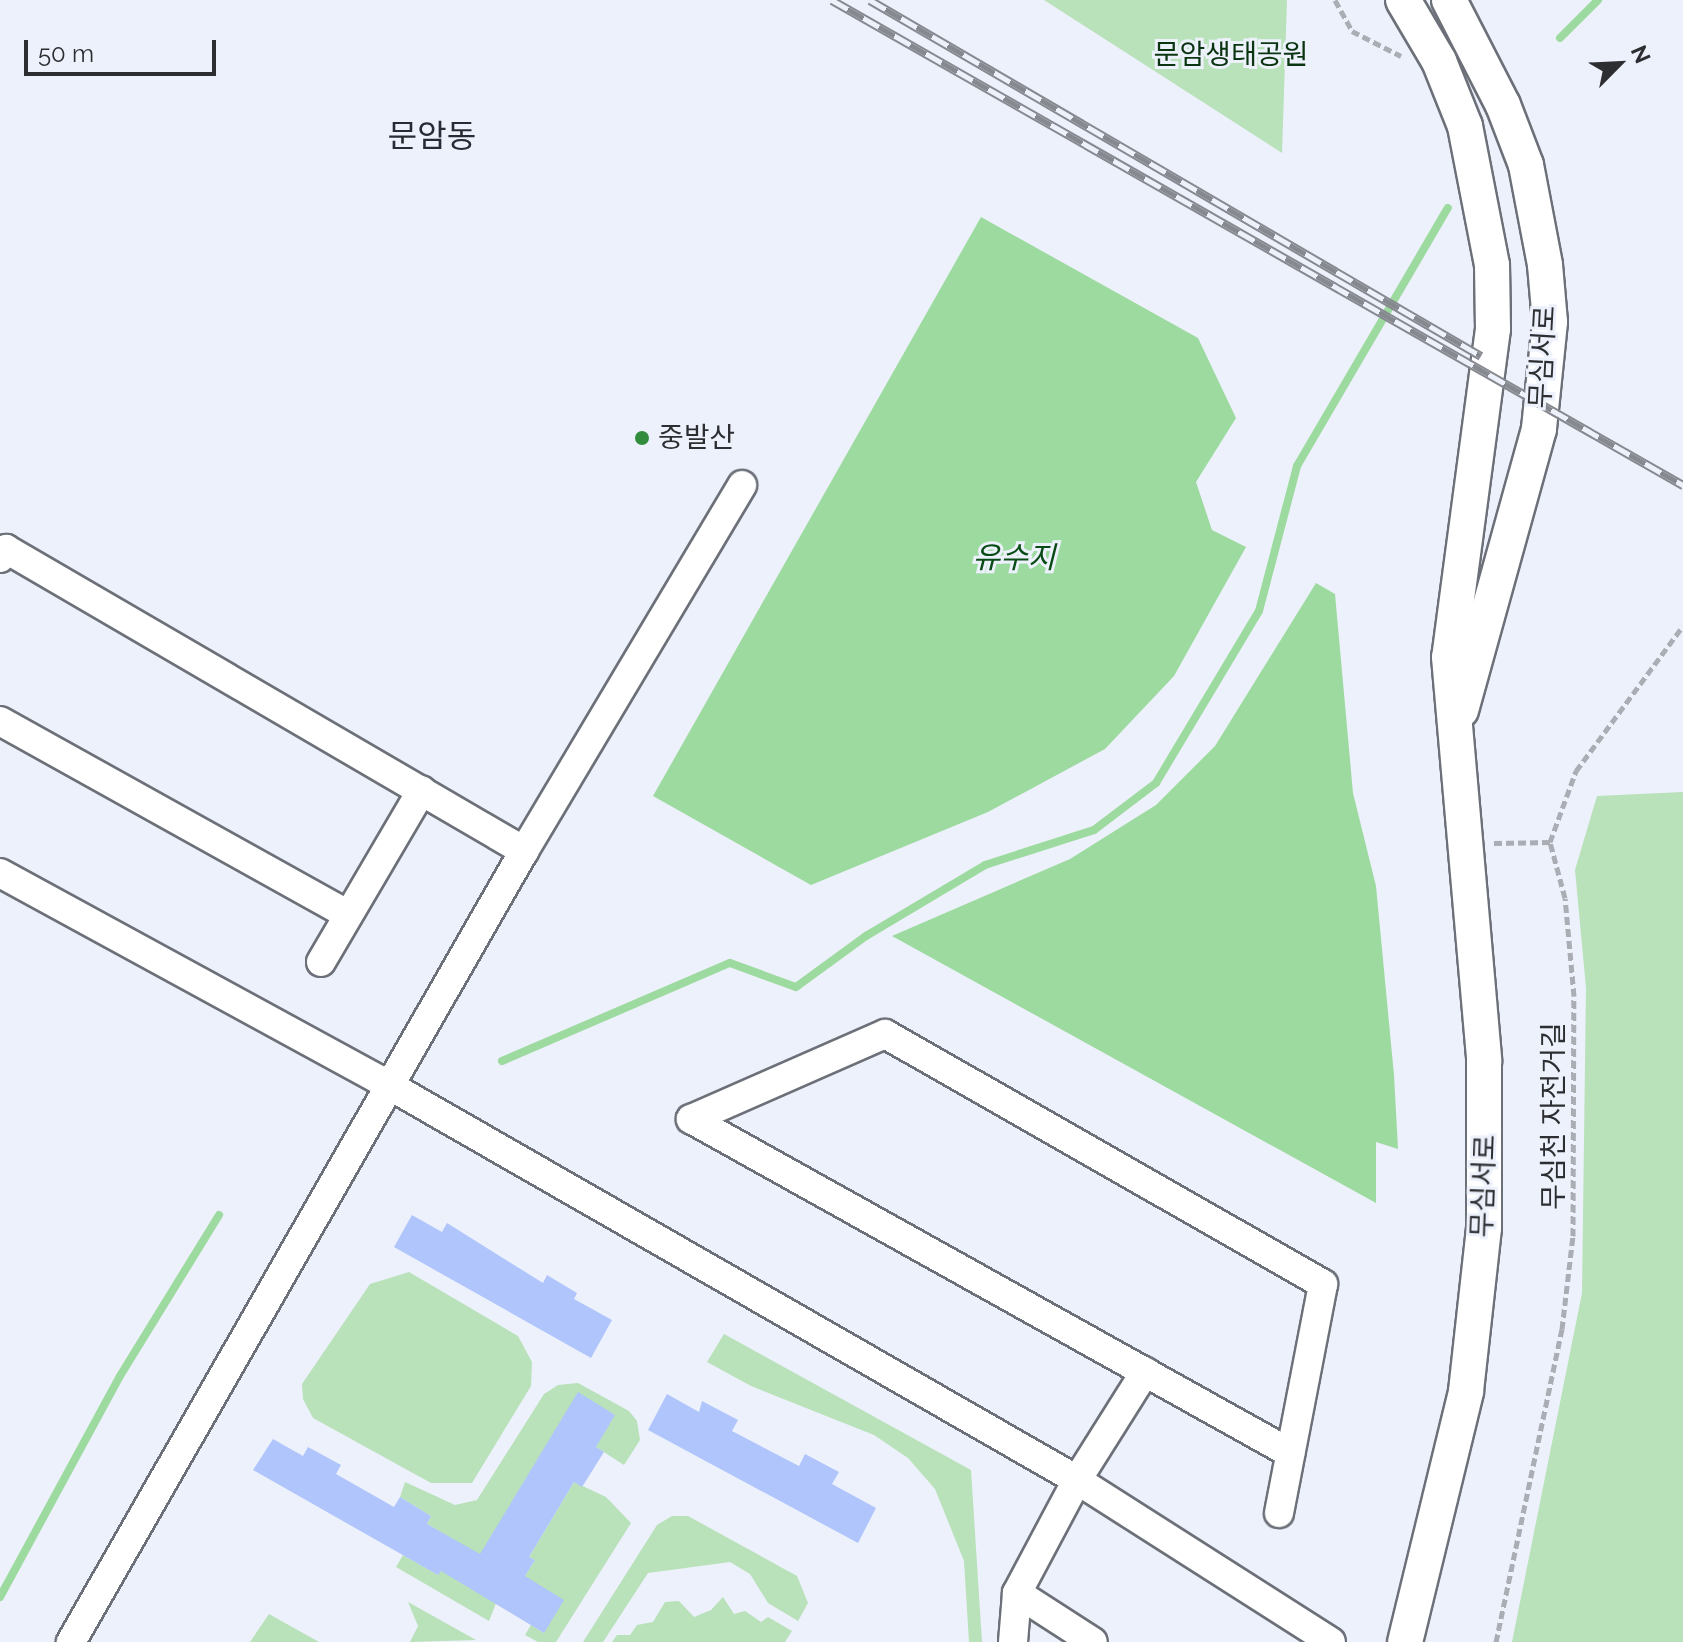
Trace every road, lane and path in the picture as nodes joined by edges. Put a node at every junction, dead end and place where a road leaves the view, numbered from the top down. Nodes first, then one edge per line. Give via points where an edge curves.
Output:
1 (1335, 0) edge
2 (1403, 0) edge
3 (1449, 0) edge
4 (1406, 58) dead end
5 (742, 485) dead end
6 (2, 551) edge
7 (1683, 626) edge
8 (0, 721) edge
9 (1457, 722) junction
10 (422, 790) junction
11 (1550, 842) junction
12 (1465, 844) junction
13 (524, 851) junction
14 (0, 873) edge
15 (348, 915) junction
16 (321, 962) dead end
17 (392, 1087) junction
18 (1145, 1372) junction
19 (1290, 1453) junction
20 (1077, 1480) junction
21 (1279, 1513) dead end
22 (1017, 1593) junction
23 (71, 1642) edge
24 (1013, 1642) edge
25 (1093, 1642) edge
26 (1331, 1642) edge
27 (1405, 1642) edge
28 (1496, 1642) edge

1 - 4 path via 1352,31
2 - 9 street, 무심서로 via 1439,61 1465,126 1492,265 1493,329 1484,421 1465,519 1449,657
3 - 9 street, 무심서로 via 1496,91 1526,165 1550,322 1539,429
5 - 13 street
6 - 10 street
7 - 11 path via 1576,771
8 - 15 street
9 - 12 street, 무심서로
10 - 13 street
10 - 15 street
11 - 12 path
11 - 28 path, 무심천 자전거길 via 1565,898 1574,996 1573,1236 1562,1329
12 - 27 street, 무심서로 via 1484,1061 1484,1228 1466,1392
13 - 17 street
14 - 17 street
15 - 16 street
17 - 20 street
17 - 23 street
18 - 19 street
18 - 19 street via 691,1119 885,1034 1323,1284
18 - 20 street
19 - 21 street
20 - 22 street
20 - 26 street
22 - 24 street
22 - 25 street

